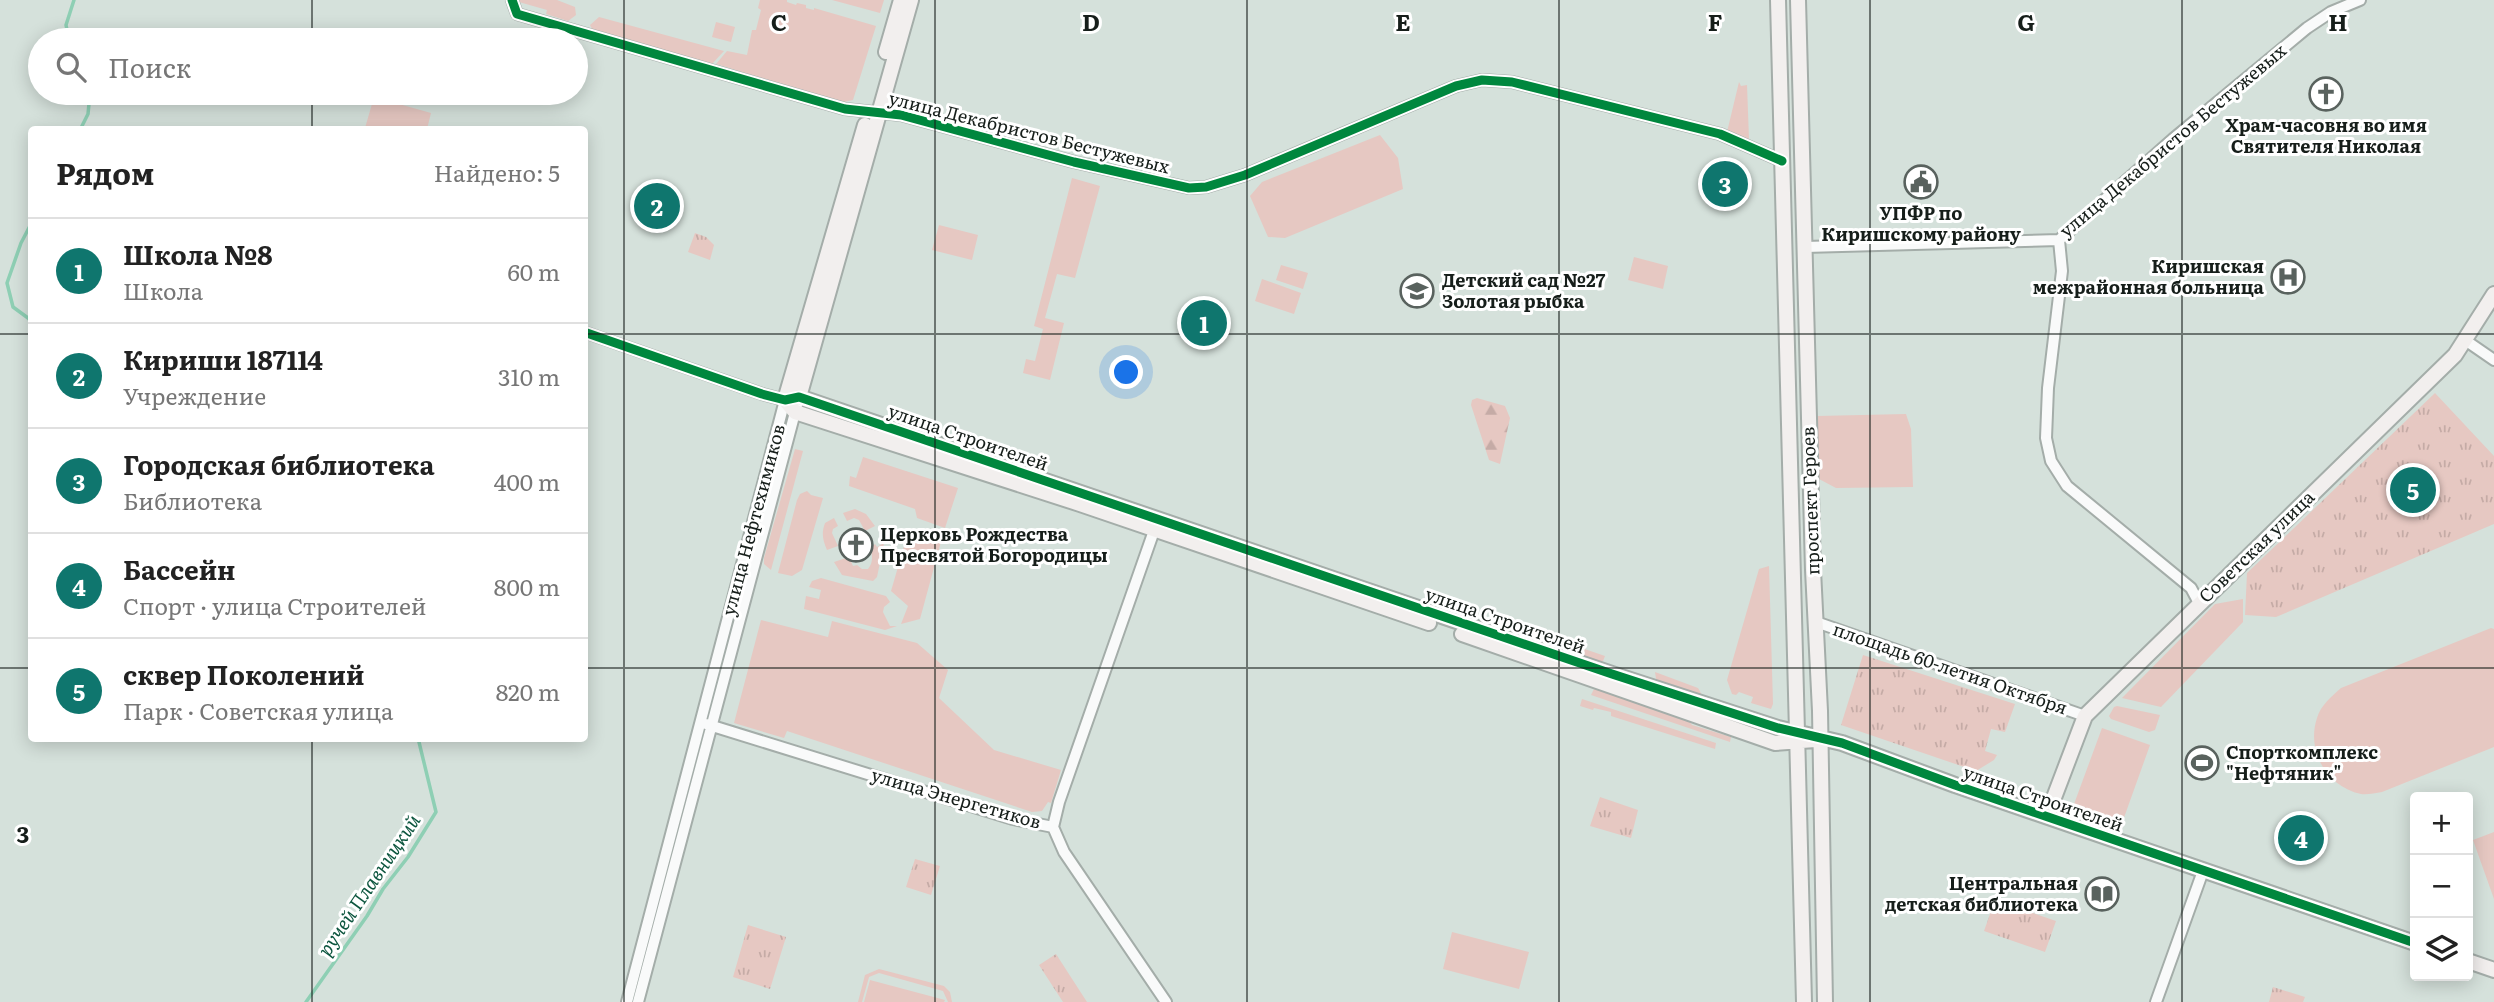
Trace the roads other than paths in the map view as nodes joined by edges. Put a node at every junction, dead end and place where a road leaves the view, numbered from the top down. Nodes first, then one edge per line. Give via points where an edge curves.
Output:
1 (512, 0) edge
2 (901, 0) edge
3 (911, 0) edge
4 (1778, 0) edge
5 (1798, 0) edge
6 (2360, 0) edge
7 (567, 28) edge
8 (588, 34) edge
9 (874, 112) junction
10 (1782, 161) junction
11 (2059, 240) junction
12 (1805, 247) junction
13 (2494, 294) edge
14 (588, 333) edge
15 (2465, 340) junction
16 (2494, 360) edge
17 (793, 403) junction
18 (1156, 525) junction
19 (2199, 603) junction
20 (1816, 622) junction
21 (2085, 716) junction
22 (700, 722) junction
23 (712, 725) junction
24 (1797, 736) junction
25 (1820, 739) junction
26 (2047, 816) junction
27 (1054, 827) junction
28 (2203, 871) junction
29 (2410, 941) edge
30 (2473, 963) edge
31 (2494, 970) edge
32 (627, 1002) edge
33 (639, 1002) edge
34 (1166, 1002) edge
35 (1804, 1002) edge
36 (1825, 1002) edge
37 (2156, 1002) edge

1 - 7 street, улица Декабристов Бестужевых via 517,14
2 - 9 street, улица Нефтехимиков
3 - 9 street
4 - 10 street, проспект Героев
5 - 12 street, проспект Героев
6 - 11 street, улица Декабристов Бестужевых via 2307,28
8 - 9 street, улица Декабристов Бестужевых via 845,109
9 - 10 street, улица Декабристов Бестужевых via 1189,188 1245,175 1455,86 1500,80 1720,134
9 - 17 street, улица Нефтехимиков
10 - 24 street, проспект Героев
11 - 12 street, улица Декабристов Бестужевых
11 - 19 street via 2062,271 2046,438 2051,461 2067,486 2191,588
12 - 20 street, проспект Героев
13 - 15 street, Советская улица
14 - 17 street, улица Строителей
15 - 16 street
15 - 19 street, Советская улица via 2420,390
17 - 18 street, улица Строителей via 1068,500
17 - 22 street, улица Нефтехимиков
17 - 23 street
18 - 24 street, улица Строителей via 1775,743
18 - 27 street
19 - 21 street, Советская улица
20 - 21 street, площадь 60-летия Октября
20 - 25 street, проспект Героев
21 - 26 street, Советская улица
22 - 23 street, улица Энергетиков
22 - 32 street, улица Нефтехимиков
23 - 27 street, улица Энергетиков via 1013,819
23 - 33 street
24 - 25 street, улица Строителей
24 - 35 street, проспект Героев
25 - 26 street, улица Строителей
25 - 36 street, проспект Героев
26 - 28 street, улица Строителей
27 - 34 street, улица Энергетиков via 1064,852
28 - 29 street, улица Строителей
28 - 37 street
30 - 31 street

